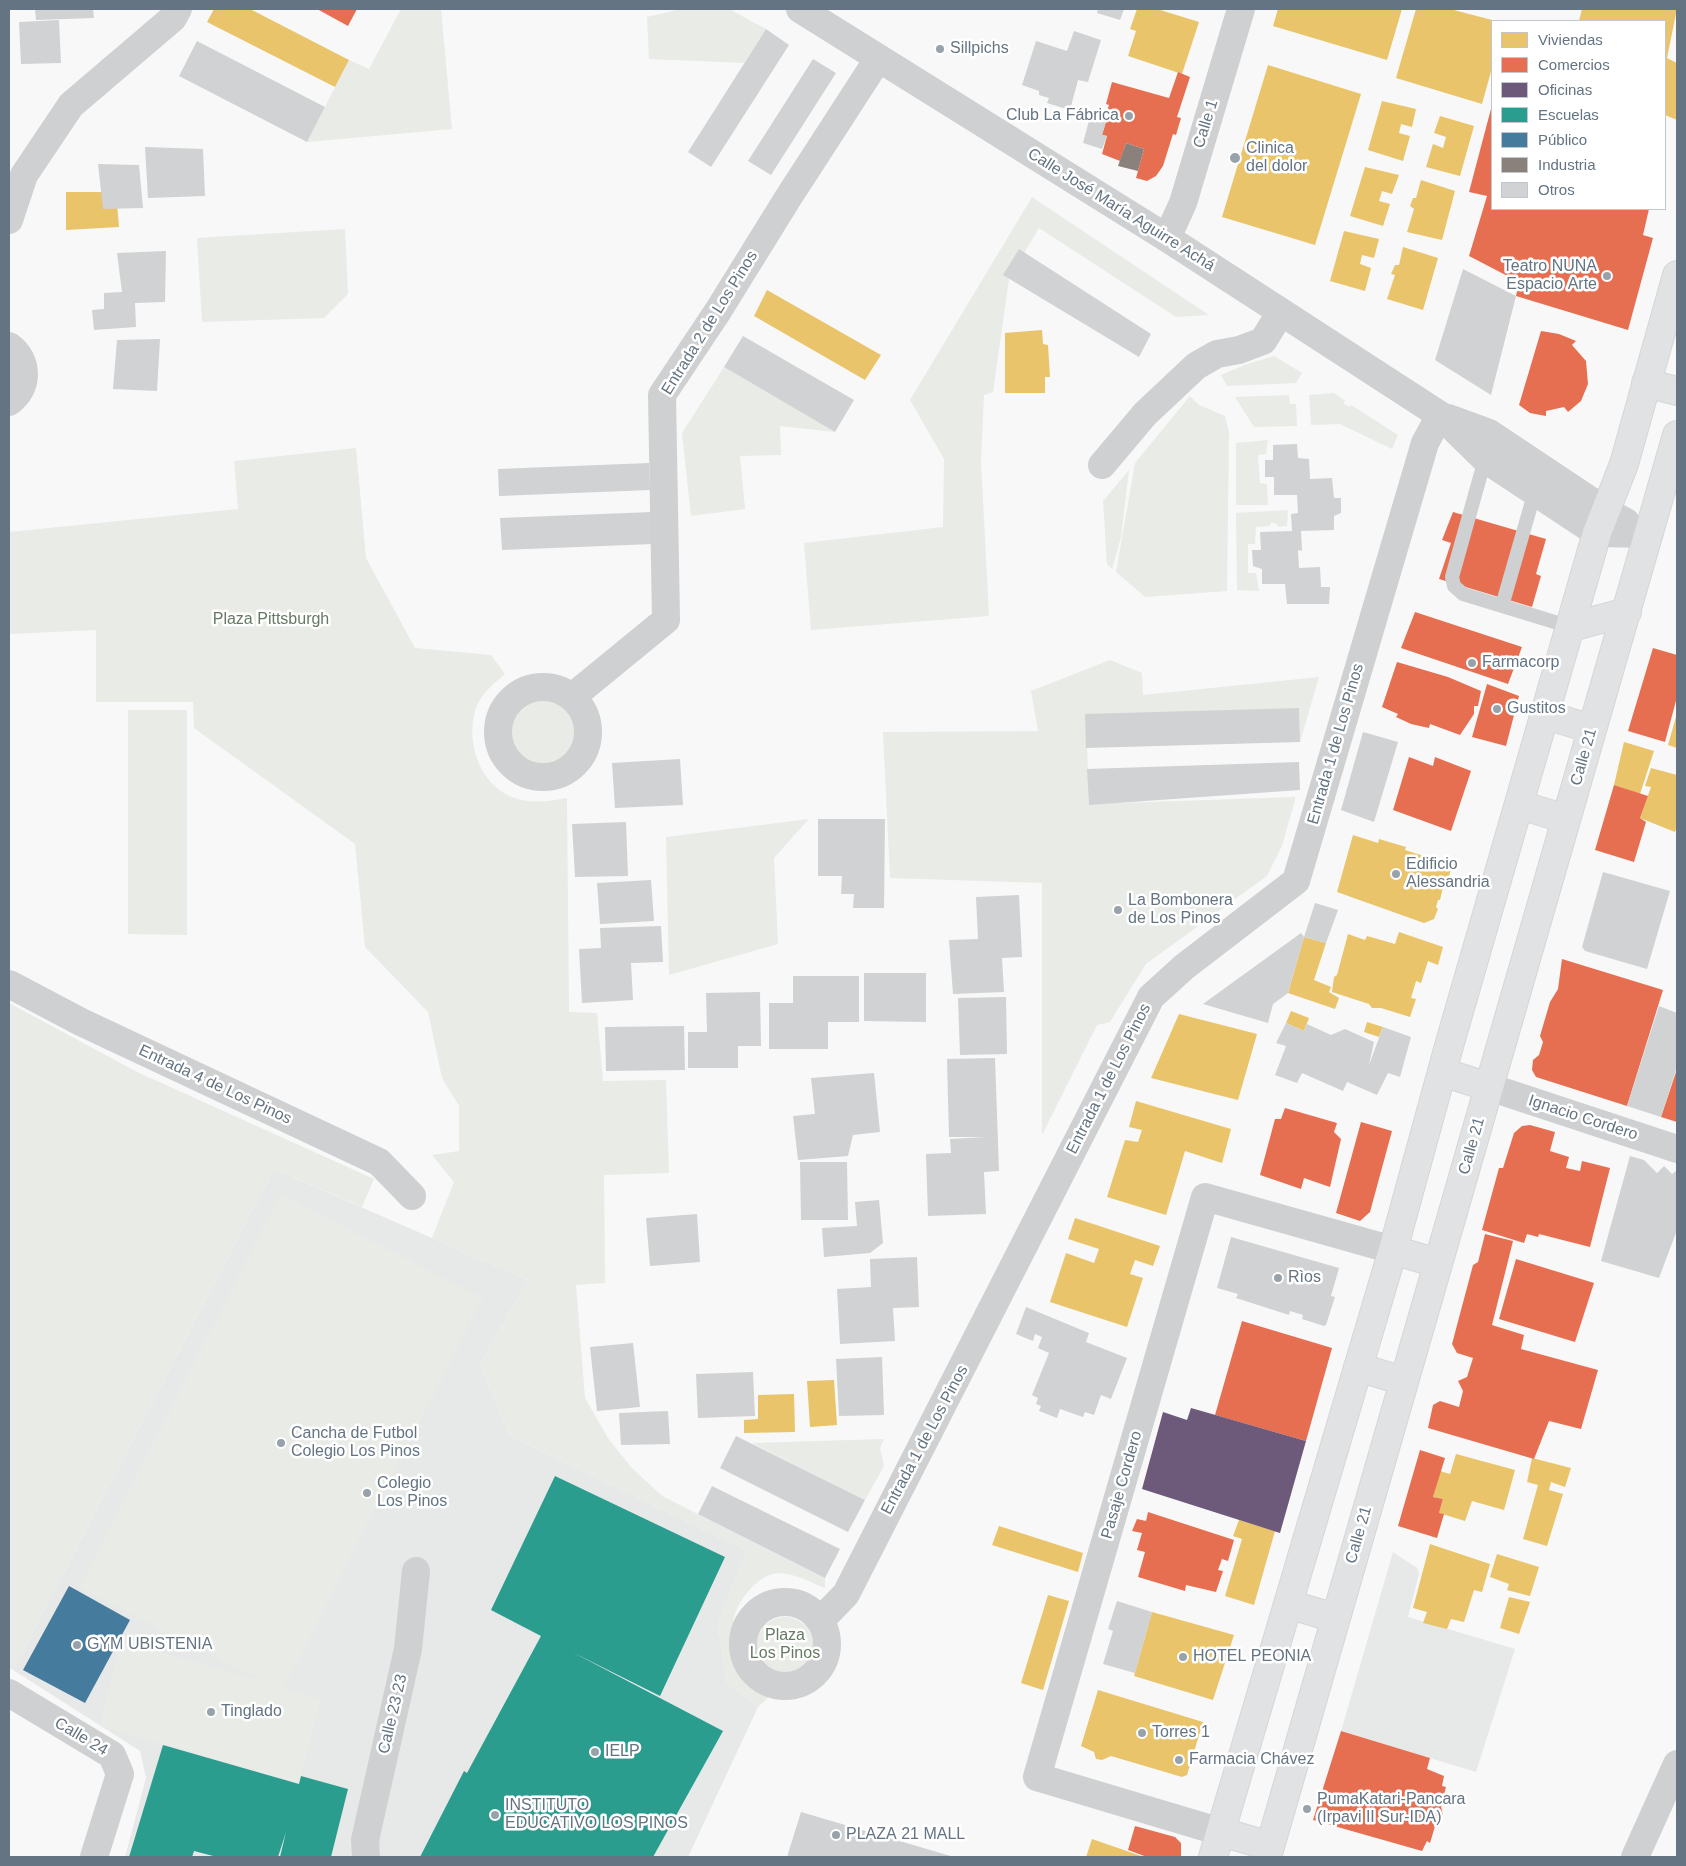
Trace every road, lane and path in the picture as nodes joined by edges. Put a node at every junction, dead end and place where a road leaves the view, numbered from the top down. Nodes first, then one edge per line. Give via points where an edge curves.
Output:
1 (178, 9) edge
2 (800, 9) edge
3 (1241, 9) edge
4 (878, 59) junction
5 (9, 220) edge
6 (1167, 238) junction
7 (1677, 275) edge
8 (1281, 312) junction
9 (9, 346) edge
10 (1646, 383) junction
11 (1677, 391) edge
12 (9, 402) edge
13 (1440, 415) junction
14 (1677, 435) edge
15 (1485, 459) junction
16 (1102, 465) dead end
17 (1535, 491) junction
18 (1602, 522) junction
19 (1649, 534) junction
20 (1502, 606) junction
21 (1627, 612) junction
22 (1571, 627) junction
23 (572, 697) dead end
24 (1546, 715) junction
25 (1592, 729) junction
26 (1520, 805) junction
27 (1566, 819) junction
28 (9, 984) edge
29 (1442, 1072) junction
30 (1489, 1087) junction
31 (1677, 1149) edge
32 (412, 1196) dead end
33 (1393, 1250) junction
34 (1437, 1263) junction
35 (1358, 1367) junction
36 (1403, 1381) junction
37 (416, 1570) dead end
38 (1288, 1604) junction
39 (1335, 1618) junction
40 (820, 1621) dead end
41 (9, 1693) edge
42 (1677, 1764) edge
43 (1221, 1832) junction
44 (1268, 1851) edge
45 (94, 1857) edge
46 (366, 1857) edge
47 (1214, 1857) edge
48 (1635, 1857) edge

1 - 5 street via 173,18 71,105 24,175
2 - 4 street, Calle José María Aguirre Achá
3 - 6 street, Calle 1 via 1183,203
4 - 6 street, Calle José María Aguirre Achá
4 - 23 street, Entrada 2 de Los Pinos via 662,395 666,620
6 - 8 street, Calle José María Aguirre Achá
7 - 10 main road
8 - 13 street, Calle José María Aguirre Achá
8 - 16 street via 1263,341 1217,354 1196,366 1145,414
9 - 12 street via 21,358 24,379 22,389
10 - 11 main road
10 - 18 main road via 1624,464
13 - 15 street, Calle José María Aguirre Achá
13 - 18 street, Calle José María Aguirre Achá via 1489,433
13 - 40 street, Entrada 1 de Los Pinos via 1425,443 1296,881 1151,997 846,1594
14 - 19 main road, Calle 21
15 - 17 street, Calle José María Aguirre Achá
15 - 20 lane via 1452,577 1454,586 1463,594
17 - 18 street, Calle José María Aguirre Achá
17 - 20 lane
18 - 19 street
18 - 22 main road
19 - 21 main road, Calle 21
20 - 22 lane
21 - 22 main road
21 - 25 main road, Calle 21
22 - 24 main road
24 - 25 main road
24 - 26 main road
25 - 27 main road, Calle 21
26 - 27 main road
26 - 29 main road
27 - 30 main road, Calle 21
28 - 32 street, Entrada 4 de Los Pinos via 81,1022 379,1162
29 - 30 main road
29 - 33 main road
30 - 31 street, Ignacio Cordero
30 - 34 main road, Calle 21
33 - 34 main road
33 - 35 main road
33 - 43 street, Pasaje Cordero via 1205,1197 1038,1777
34 - 36 main road, Calle 21
35 - 36 main road
35 - 38 main road
36 - 39 main road, Calle 21
37 - 46 street, Calle 23 23 via 408,1648 365,1840
38 - 39 main road
38 - 43 main road
39 - 44 main road, Calle 21
41 - 45 street, Calle 24 via 112,1755 120,1774
42 - 48 street
43 - 44 main road
43 - 47 main road

